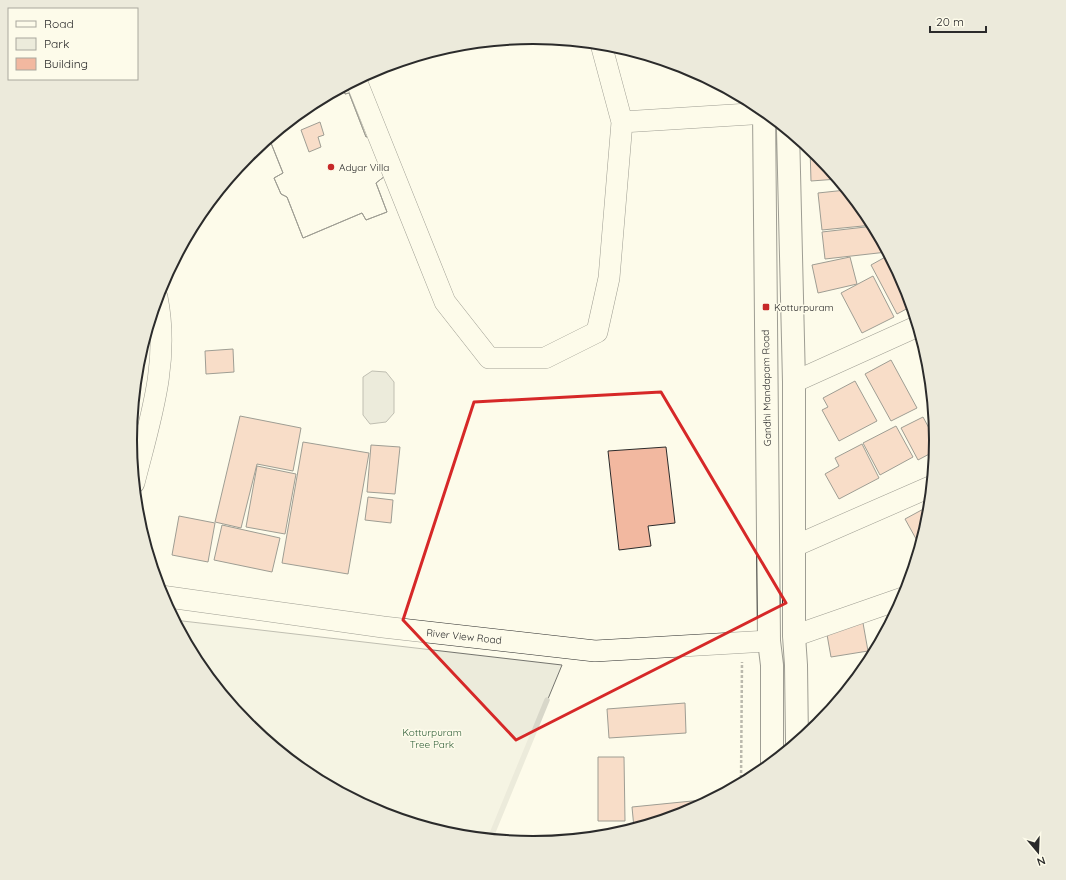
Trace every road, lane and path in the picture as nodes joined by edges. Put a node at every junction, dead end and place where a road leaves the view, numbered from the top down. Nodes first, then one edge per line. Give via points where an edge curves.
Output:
1 (603, 51) edge
2 (358, 85) edge
3 (755, 113) edge
4 (765, 120) edge
5 (622, 122) junction
6 (788, 137) edge
7 (159, 310) edge
8 (913, 328) edge
9 (794, 382) junction
10 (138, 467) edge
11 (926, 489) edge
12 (795, 546) junction
13 (169, 597) edge
14 (893, 604) edge
15 (794, 636) junction
16 (769, 641) junction
17 (742, 644) junction
18 (797, 735) edge
19 (772, 755) edge
20 (741, 777) edge

1 - 5 street
2 - 5 street via 445,302 490,358 545,358 597,332 609,278
3 - 5 street
4 - 16 main road, Gandhi Mandapam Road
6 - 9 main road
7 - 10 street via 162,330 158,390
8 - 9 street
9 - 12 main road
11 - 12 street
12 - 15 main road
13 - 17 street, River View Road via 383,627 595,651
14 - 15 street
15 - 18 main road
16 - 17 street, River View Road
16 - 19 main road, Gandhi Mandapam Road via 772,665
17 - 20 path

